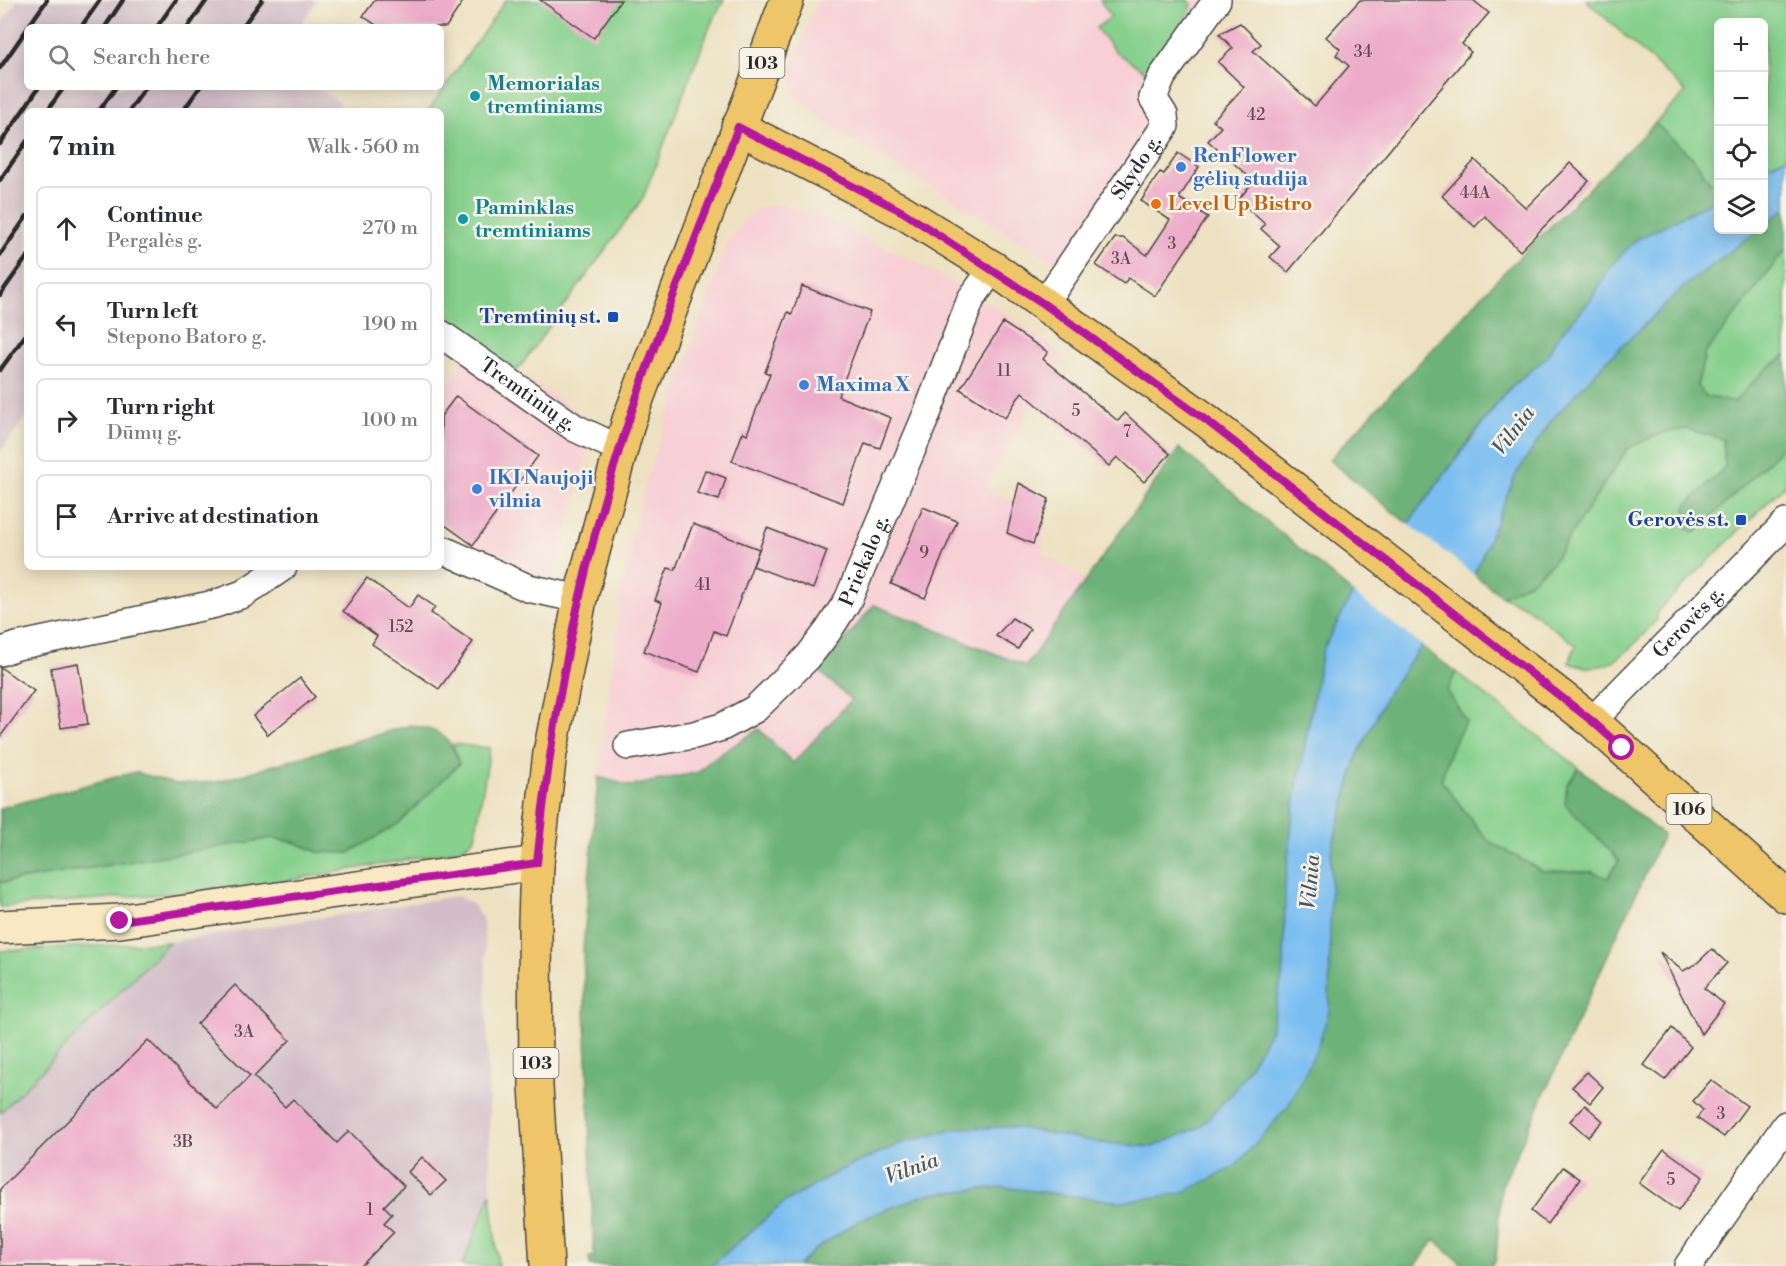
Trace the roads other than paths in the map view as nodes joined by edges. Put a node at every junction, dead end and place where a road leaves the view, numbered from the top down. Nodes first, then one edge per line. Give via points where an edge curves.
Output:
1 (787, 0) edge
2 (1217, 0) edge
3 (738, 127) junction
4 (993, 268) junction
5 (1044, 304) junction
6 (444, 336) edge
7 (620, 448) junction
8 (1786, 523) edge
9 (444, 550) edge
10 (279, 570) edge
11 (580, 599) junction
12 (0, 652) edge
13 (1592, 721) junction
14 (628, 746) dead end
15 (537, 863) junction
16 (1786, 896) edge
17 (0, 927) edge
18 (1786, 1125) edge
19 (547, 1264) edge
20 (1689, 1266) edge

1 - 3 main road, 103
2 - 5 street, Skydo g. via 1162,77 1153,98 1166,126
3 - 4 main road, 106 via 903,212
3 - 7 main road, 103
4 - 5 main road, 106
4 - 14 street, Priekalo g. via 971,299 848,600 828,631 808,657 755,709 722,727
5 - 13 main road, 106 via 1207,421
6 - 7 street, Tremtinių g. via 575,428
7 - 11 main road, 103
8 - 13 street, Gerovės g.
9 - 11 street via 528,588
10 - 12 street via 243,594 215,604
11 - 15 main road, 103 via 550,753
13 - 16 main road, 106
15 - 17 main road via 120,921
15 - 19 main road, 103 via 536,1086
18 - 20 street

